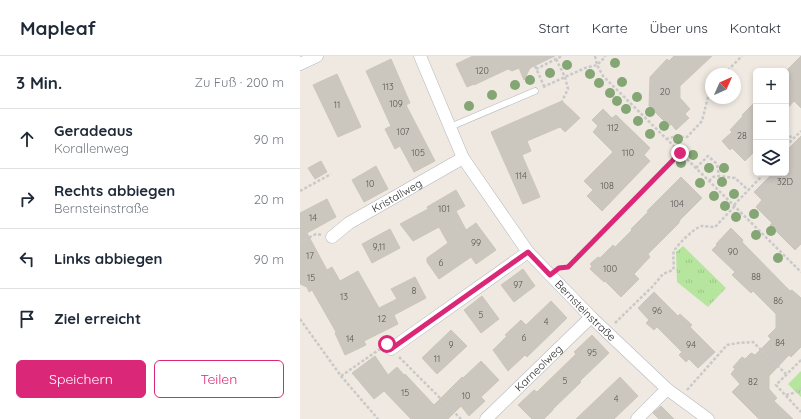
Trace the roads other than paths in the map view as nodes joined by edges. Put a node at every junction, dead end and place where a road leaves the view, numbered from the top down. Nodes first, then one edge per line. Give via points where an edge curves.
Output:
1 (317, 56) edge
2 (420, 56) edge
3 (300, 64) edge
4 (535, 91) road end
5 (450, 127) junction
6 (463, 158) junction
7 (332, 237) road end
8 (528, 252) junction
9 (591, 317) junction
10 (391, 349) road end
11 (667, 388) junction
12 (486, 419) edge
13 (637, 419) edge
14 (708, 419) edge

1 - 3 street
2 - 5 street, Bernsteinstraße
4 - 5 lane
5 - 6 street, Bernsteinstraße
6 - 7 street, Kristallweg via 349,223
6 - 8 street, Bernsteinstraße
8 - 9 street, Bernsteinstraße
8 - 10 street
9 - 11 street, Bernsteinstraße
9 - 12 street, Karneolweg
11 - 13 street
11 - 14 street, Bernsteinstraße

